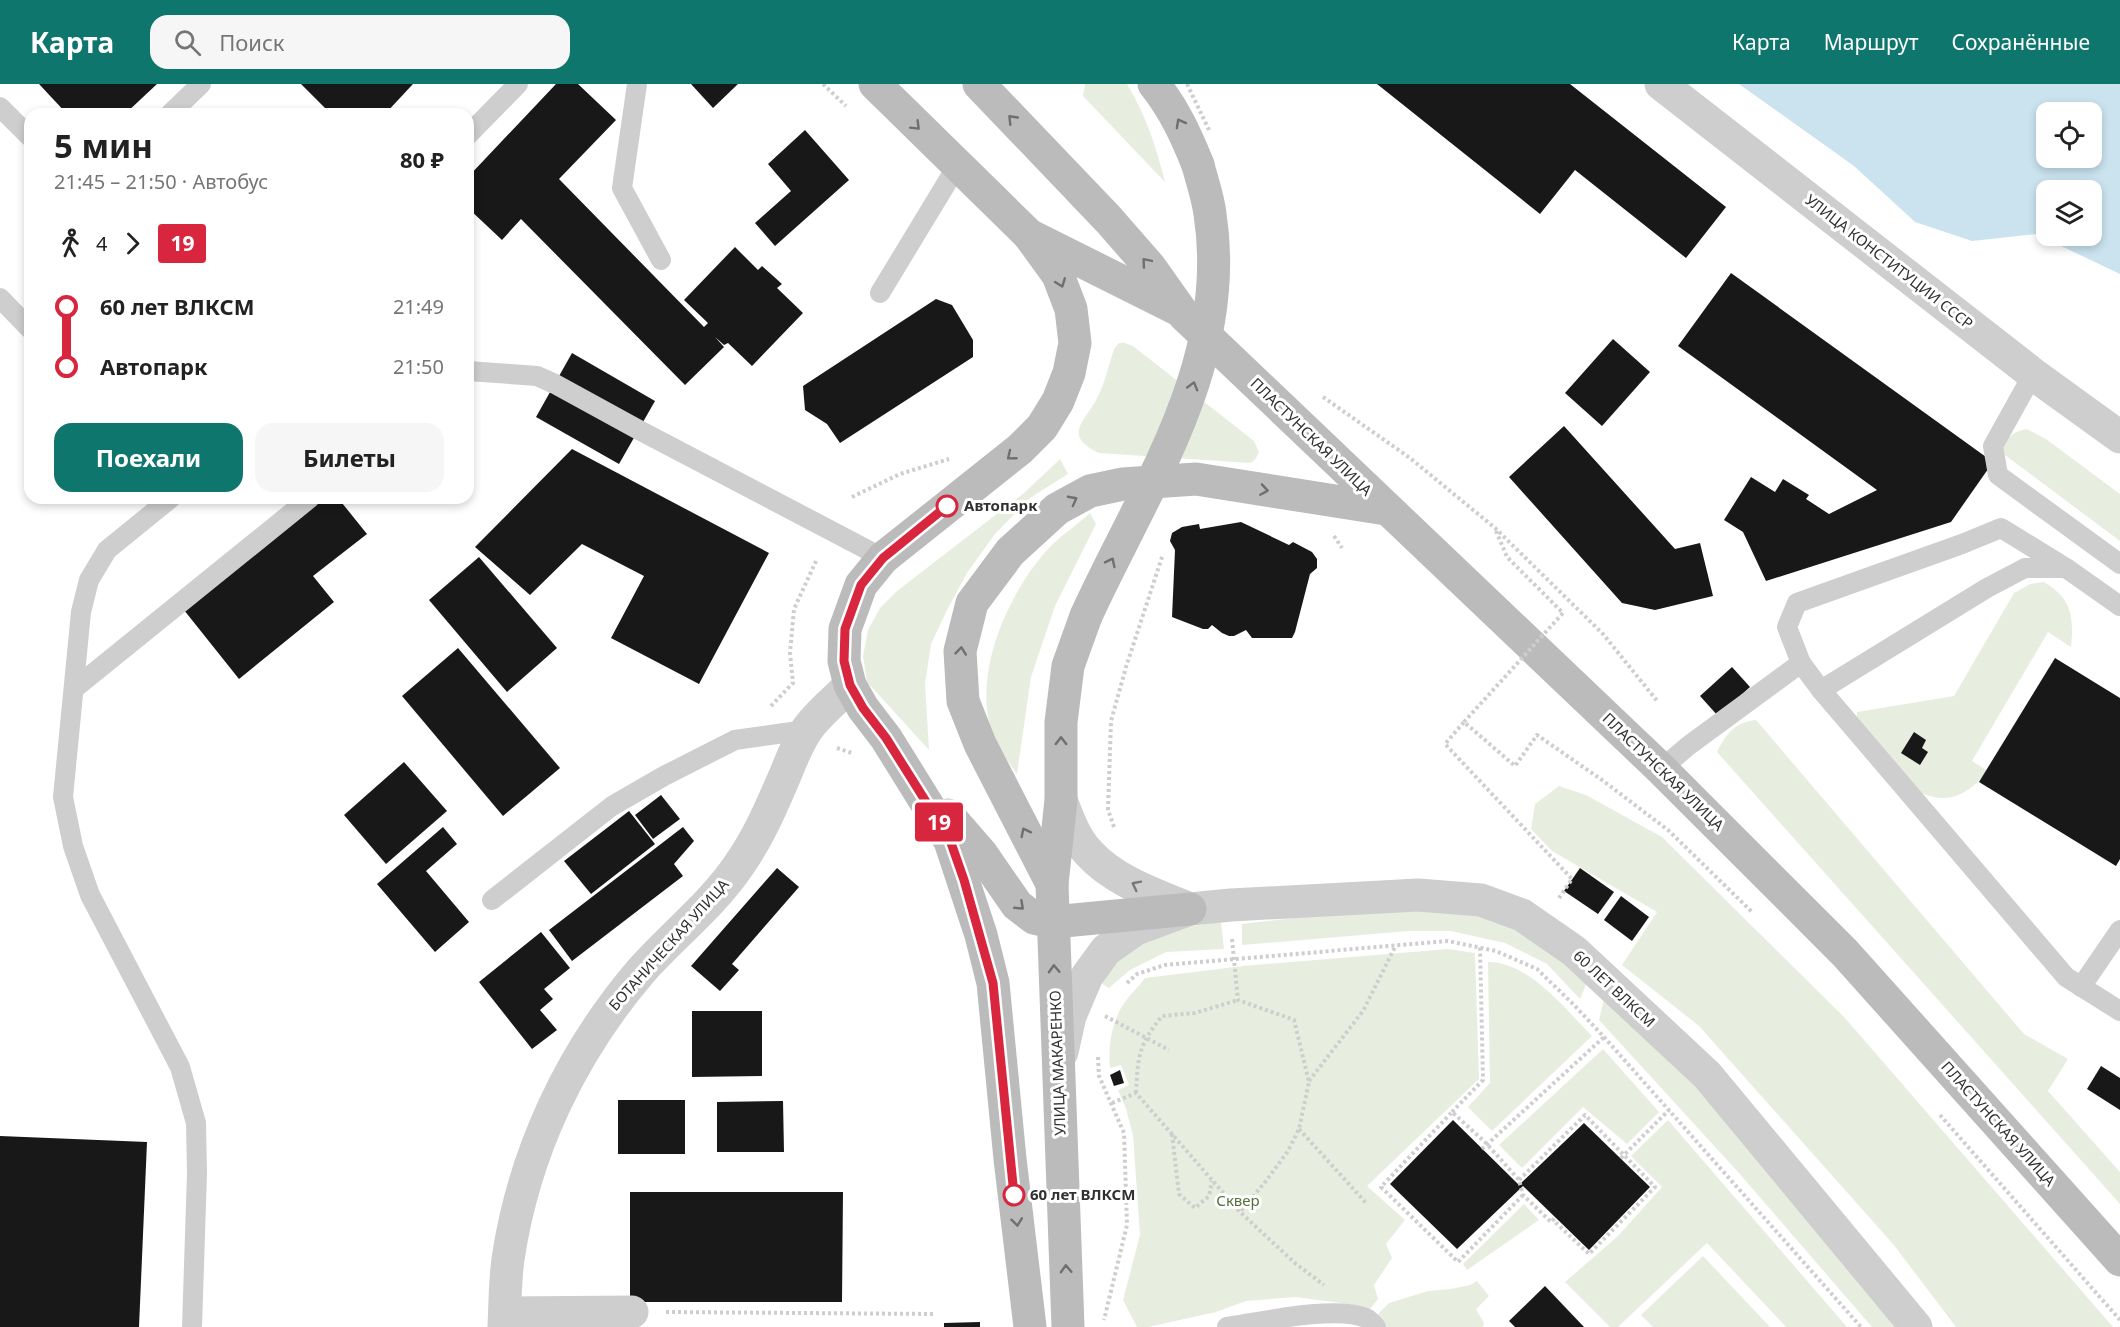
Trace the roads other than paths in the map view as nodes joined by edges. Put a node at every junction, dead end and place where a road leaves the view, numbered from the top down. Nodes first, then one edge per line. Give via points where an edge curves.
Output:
1 (201, 84) edge
2 (518, 84) edge
3 (638, 84) edge
4 (875, 84) edge
5 (979, 84) edge
6 (1154, 84) edge
7 (1661, 84) edge
8 (0, 107) edge
9 (176, 108) edge
10 (474, 129) edge
11 (24, 131) edge
12 (957, 166) junction
13 (1029, 235) junction
14 (661, 260) dead end
15 (880, 293) dead end
16 (0, 298) edge
17 (1179, 310) junction
18 (24, 323) edge
19 (474, 371) edge
20 (2033, 374) junction
21 (2120, 437) edge
22 (164, 504) edge
23 (303, 504) edge
24 (1386, 509) junction
25 (883, 558) junction
26 (2120, 564) edge
27 (2066, 568) junction
28 (2120, 606) edge
29 (1801, 663) junction
30 (850, 685) junction
31 (75, 688) junction
32 (1821, 690) junction
33 (819, 740) junction
34 (1661, 769) junction
35 (1061, 800) junction
36 (926, 801) junction
37 (1052, 884) junction
38 (492, 900) dead end
39 (1190, 909) junction
40 (1053, 922) junction
41 (2120, 930) edge
42 (2082, 987) junction
43 (2120, 1011) edge
44 (1058, 1073) junction
45 (2120, 1260) edge
46 (632, 1312) dead end
47 (504, 1320) edge
48 (1031, 1326) edge
49 (192, 1327) edge
50 (1068, 1327) edge
51 (1227, 1327) edge
52 (1376, 1327) edge
53 (1916, 1327) edge

1 - 9 lane
2 - 10 lane
3 - 14 lane via 622,188
4 -> 12 street, ПЛАСТУНСКАЯ УЛИЦА
17 -> 5 street, ПЛАСТУНСКАЯ УЛИЦА via 1150,267 1109,220
35 -> 6 street, УЛИЦА МАКАРЕНКО, bridge via 1061,722 1068,666 1112,560 1167,454 1190,399 1207,337 1214,265 1210,213 1184,129
7 - 20 street, УЛИЦА КОНСТИТУЦИИ СССР
8 - 11 lane
12 - 13 street, ПЛАСТУНСКАЯ УЛИЦА
12 - 15 lane
13 - 17 street, ПЛАСТУНСКАЯ УЛИЦА
13 -> 25 street via 1058,275 1071,309 1075,343 1058,401 1042,427 1020,449
16 - 18 lane
17 - 24 street, ПЛАСТУНСКАЯ УЛИЦА
19 - 25 lane via 537,376 555,384
20 - 21 street, УЛИЦА КОНСТИТУЦИИ СССР
20 - 26 lane via 1993,446 1998,475
22 - 31 lane via 107,550 89,580 81,612
23 - 31 lane
24 - 34 street, ПЛАСТУНСКАЯ УЛИЦА
37 -> 24 street via 980,744 963,701 960,651 972,603 1010,552 1057,509 1090,491 1123,484 1196,479
25 - 30 street via 861,585 845,629 844,661
27 - 28 lane
27 - 29 lane via 2001,528 1797,603 1787,627
27 - 32 lane via 2025,568
29 - 32 lane
29 - 34 lane
30 - 33 street, БОТАНИЧЕСКАЯ УЛИЦА
30 - 36 street
31 - 49 lane via 63,797 73,846 90,895 180,1067 196,1123
32 - 42 lane via 2066,977
33 - 38 lane via 735,740 612,806
33 - 47 street, БОТАНИЧЕСКАЯ УЛИЦА via 739,866 614,1005 567,1080 541,1136 516,1211 507,1262
34 - 45 street, ПЛАСТУНСКАЯ УЛИЦА via 1845,953
35 - 37 street, УЛИЦА МАКАРЕНКО
39 -> 35 street via 1116,875 1088,853
36 -> 40 street via 951,817 1017,905 1035,918
36 -> 48 street via 950,840 993,983
37 - 40 street, УЛИЦА МАКАРЕНКО
39 - 40 street
39 - 44 street via 1136,928 1106,950 1087,976 1070,1016
39 - 53 street, 60 ЛЕТ ВЛКСМ via 1418,895 1481,900 1522,915 1574,951 1707,1075
44 -> 40 street, УЛИЦА МАКАРЕНКО
41 - 42 lane
42 - 43 lane
50 -> 44 street, УЛИЦА МАКАРЕНКО
46 - 47 street
51 - 52 lane via 1343,1313 1367,1318

